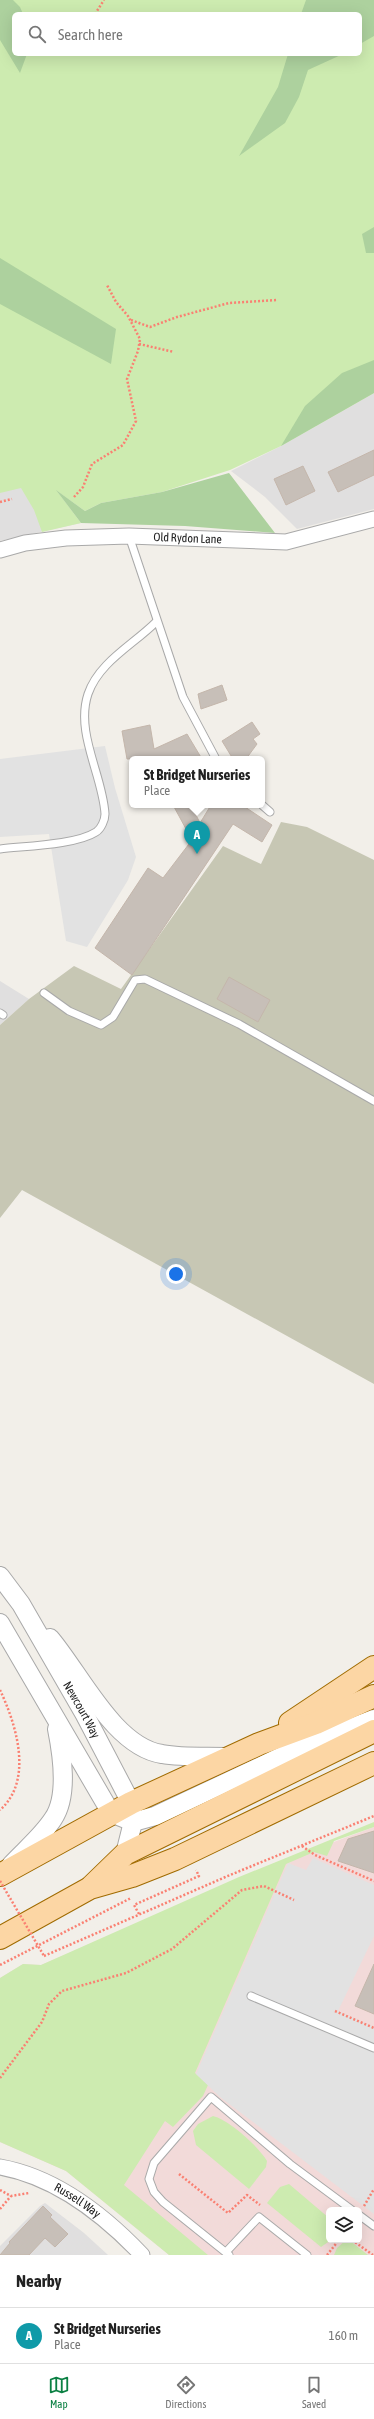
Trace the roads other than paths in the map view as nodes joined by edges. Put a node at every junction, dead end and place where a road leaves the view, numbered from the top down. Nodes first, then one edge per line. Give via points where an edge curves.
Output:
1 (374, 519) edge
2 (129, 536) junction
3 (0, 550) edge
4 (156, 622) junction
5 (214, 756) edge
6 (265, 808) edge
7 (270, 812) dead end
8 (0, 849) edge
9 (44, 993) dead end
10 (374, 1101) edge
11 (0, 1576) edge
12 (21, 1604) junction
13 (0, 1623) edge
14 (374, 1667) edge
15 (374, 1696) edge
16 (54, 1713) junction
17 (374, 1719) edge
18 (374, 1731) edge
19 (259, 1744) junction
20 (230, 1757) junction
21 (374, 1763) edge
22 (132, 1812) junction
23 (111, 1813) junction
24 (125, 1854) junction
25 (1, 1877) edge
26 (90, 1888) junction
27 (0, 1938) edge
28 (251, 1996) dead end
29 (374, 2048) edge
30 (0, 2167) edge
31 (348, 2207) edge
32 (362, 2216) edge
33 (374, 2226) edge
34 (227, 2254) edge
35 (306, 2254) edge
36 (142, 2255) edge

1 - 2 street, Old Rydon Lane via 286,542
2 - 3 street, Old Rydon Lane via 66,538
2 - 4 lane
4 - 5 lane via 183,698
4 - 8 lane via 109,661 94,680 88,695 85,713 100,785 104,822 96,832 70,841
6 - 7 lane
9 - 10 lane via 69,1011 101,1025 113,1017 135,980 145,979 239,1024
11 - 12 street, Newcourt Way
12 - 20 street via 66,1656 116,1727 136,1743 161,1754
12 - 22 street, Newcourt Way via 85,1715
13 - 16 street
14 - 19 main road
15 - 19 main road via 316,1723
16 - 23 street
16 - 25 street via 63,1760 62,1790 54,1818
17 - 22 street via 295,1750 155,1816
18 - 24 main road
19 - 20 main road
20 - 22 main road
21 - 26 main road via 175,1859 132,1876
22 - 23 main road
22 - 24 street
23 - 25 main road
24 - 26 main road
26 - 27 main road
28 - 29 lane
30 - 36 street, Russell Way via 59,2187 121,2233
31 - 34 lane via 290,2164 211,2097 154,2163 149,2179 154,2192 163,2202
32 - 33 lane
34 - 35 lane via 259,2217

